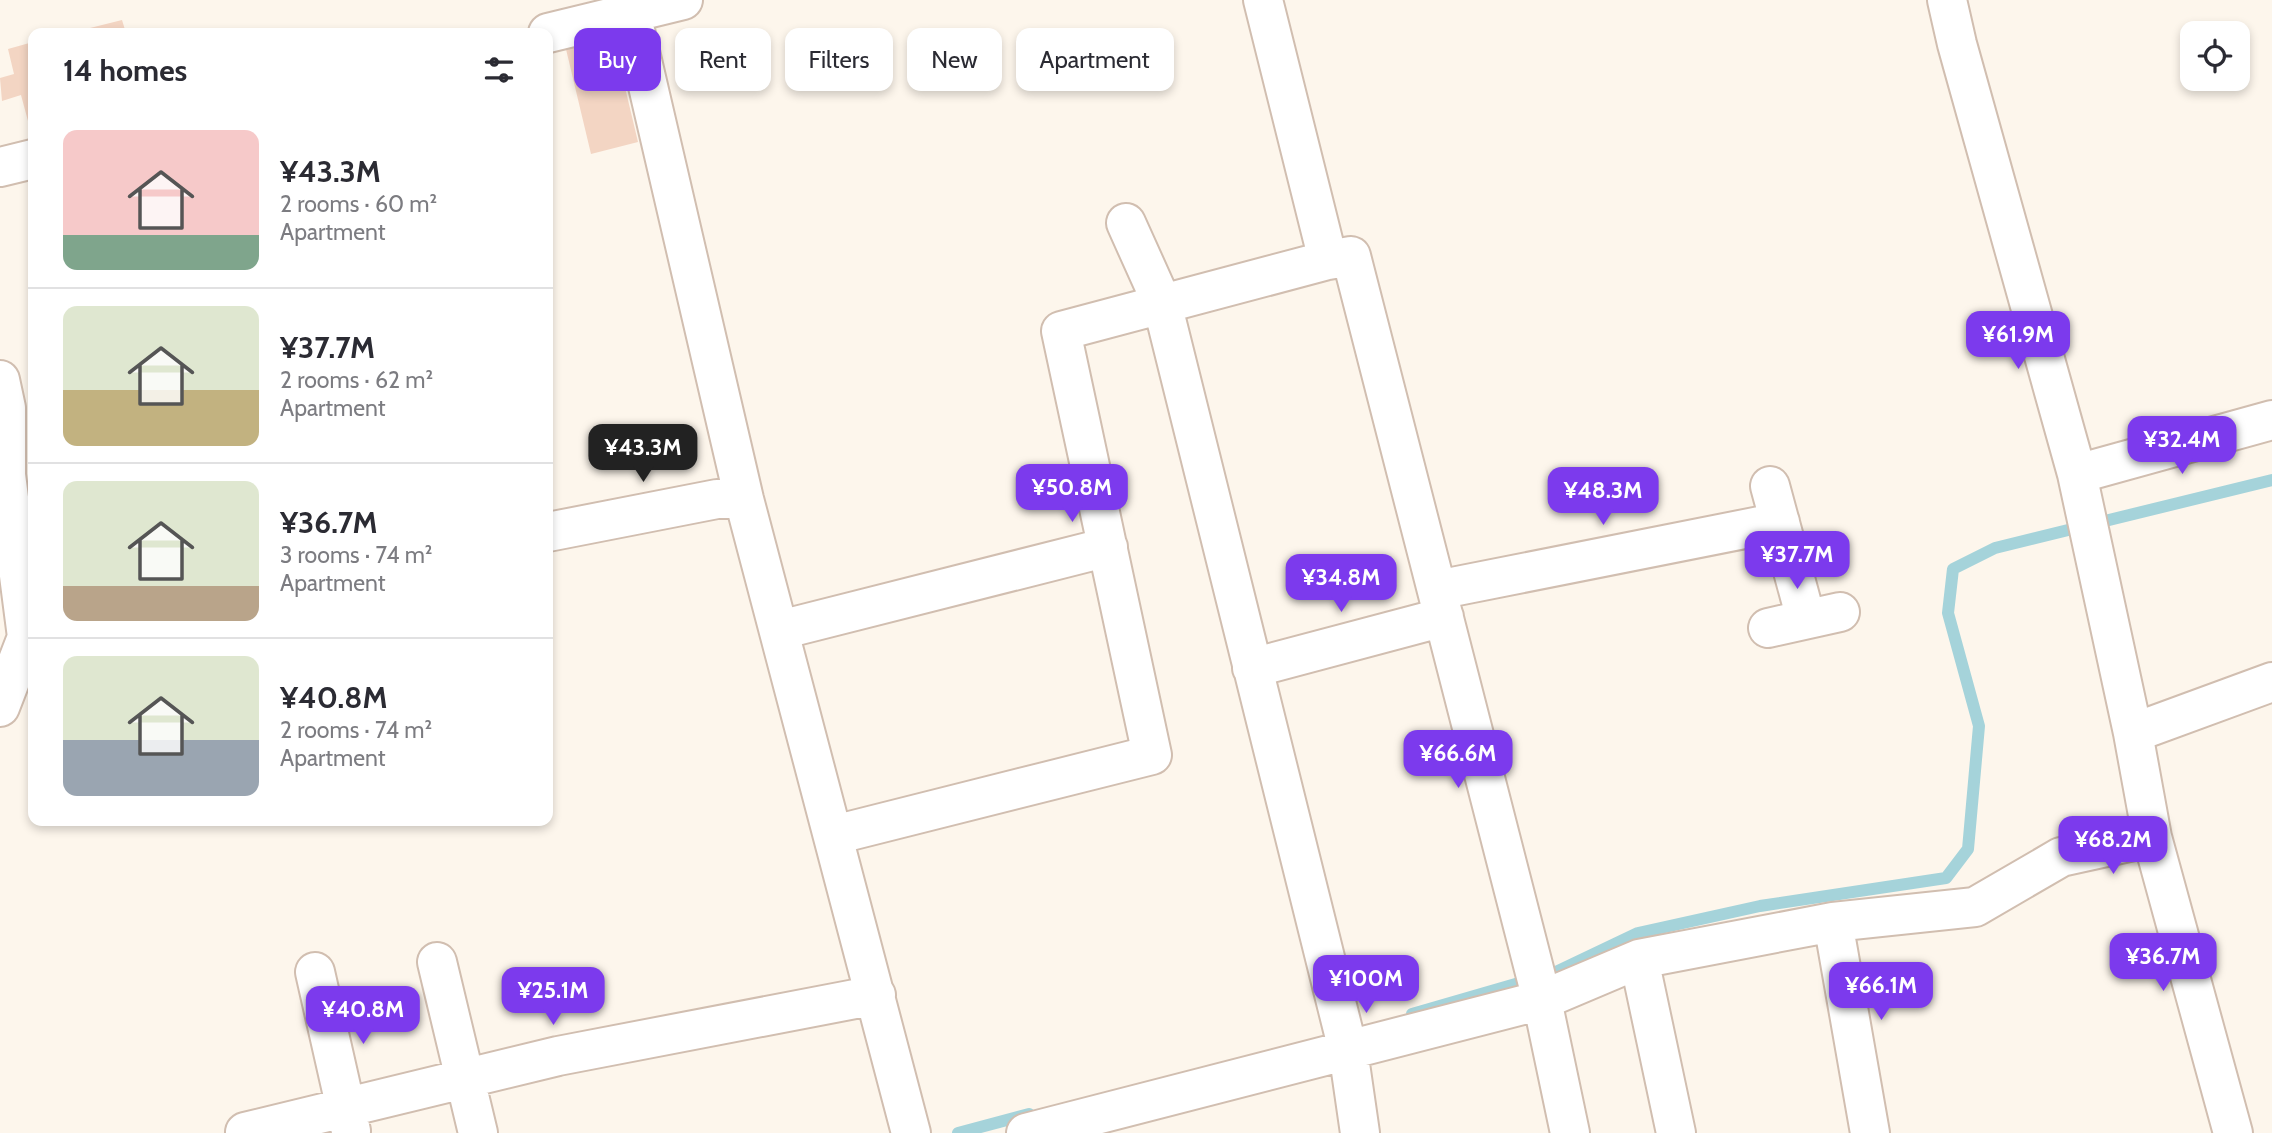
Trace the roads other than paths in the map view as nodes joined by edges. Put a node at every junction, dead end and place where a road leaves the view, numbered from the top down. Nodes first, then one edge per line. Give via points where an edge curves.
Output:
1 (683, 0) edge
2 (1263, 0) edge
3 (1947, 0) edge
4 (631, 13) junction
5 (553, 32) edge
6 (28, 160) edge
7 (0, 167) edge
8 (1126, 223) dead end
9 (1328, 260) junction
10 (1162, 303) junction
11 (0, 380) edge
12 (2272, 420) edge
13 (19, 472) edge
14 (2077, 474) junction
15 (1770, 486) dead end
16 (744, 499) junction
17 (1780, 522) junction
18 (553, 531) edge
19 (1108, 547) junction
20 (1441, 604) junction
21 (1768, 628) dead end
22 (780, 629) junction
23 (1252, 668) junction
24 (2272, 682) edge
25 (0, 707) edge
26 (2133, 733) junction
27 (834, 835) junction
28 (2152, 837) junction
29 (1833, 922) junction
30 (1639, 959) junction
31 (437, 962) dead end
32 (315, 972) dead end
33 (876, 995) junction
34 (1542, 1000) junction
35 (1348, 1050) junction
36 (465, 1079) junction
37 (349, 1120) edge
38 (246, 1132) edge
39 (478, 1133) edge
40 (911, 1133) edge
41 (1026, 1133) edge
42 (1360, 1133) edge
43 (1570, 1133) edge
44 (1676, 1133) edge
45 (1870, 1133) edge
46 (2232, 1133) edge

1 - 4 street
2 - 9 street
3 - 14 street
4 - 5 street
4 - 16 street
6 - 7 street
8 - 10 street
9 - 10 street
9 - 20 street via 1351,256
10 - 19 street via 1061,331
10 - 23 street
11 - 13 street
12 - 14 street
13 - 25 street via 27,637
14 - 26 street
15 - 17 street
16 - 18 street via 717,499
16 - 22 street
17 - 20 street
17 - 21 street via 1823,615
19 - 22 street
19 - 27 street via 1152,755
20 - 23 street
20 - 34 street
22 - 27 street
23 - 35 street
24 - 26 street
26 - 28 street
27 - 33 street
28 - 29 street via 2061,857 1975,907
28 - 46 street
29 - 30 street
29 - 45 street
30 - 34 street
30 - 44 street
31 - 36 street
32 - 37 street
33 - 36 street via 558,1056
33 - 40 street
34 - 35 street
34 - 43 street
35 - 41 street
35 - 42 street
36 - 37 street
36 - 39 street
37 - 38 street

